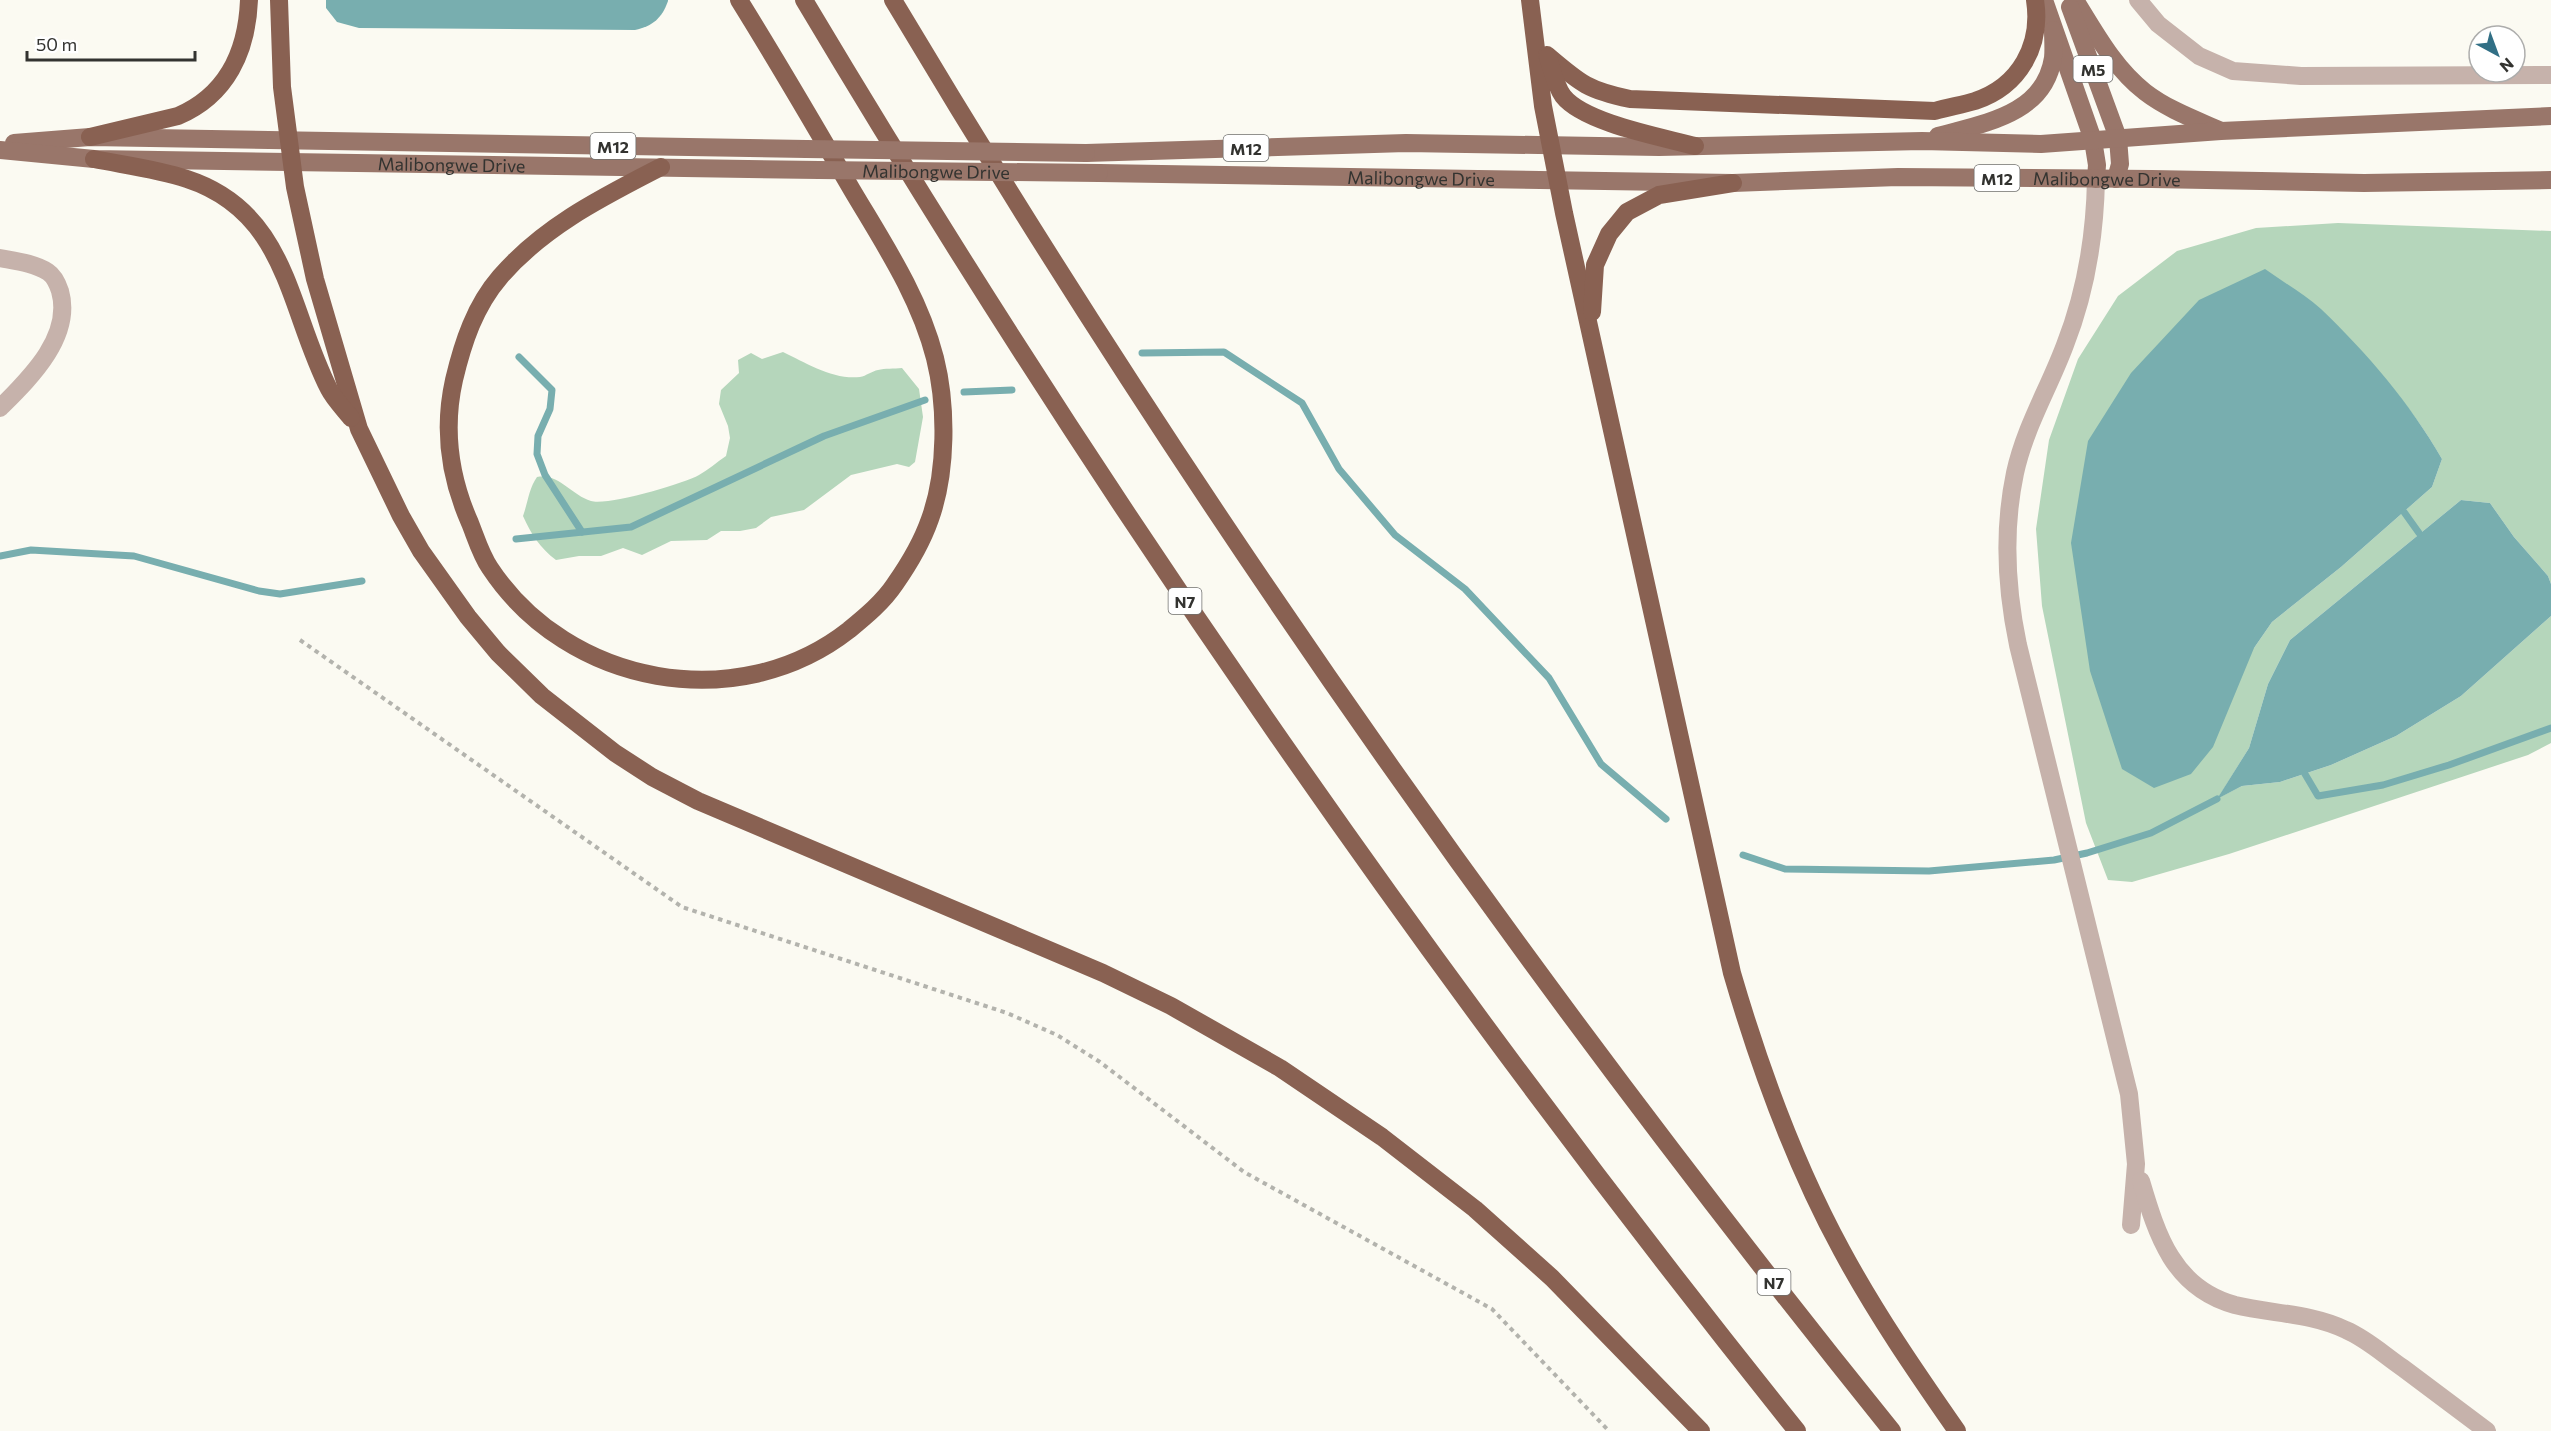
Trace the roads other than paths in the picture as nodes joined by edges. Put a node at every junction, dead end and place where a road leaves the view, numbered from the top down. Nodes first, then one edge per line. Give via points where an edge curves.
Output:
1 (249, 0) edge
2 (279, 0) edge
3 (739, 0) edge
4 (804, 0) edge
5 (893, 0) edge
6 (1531, 0) edge
7 (2035, 0) edge
8 (2044, 0) edge
9 (2068, 0) edge
10 (2075, 0) edge
11 (2138, 0) edge
12 (2053, 30) junction
13 (1547, 55) junction
14 (2551, 75) edge
15 (2551, 116) edge
16 (2221, 131) junction
17 (90, 137) junction
18 (2118, 138) junction
19 (2093, 140) junction
20 (291, 141) junction
21 (1922, 141) junction
22 (0, 144) edge
23 (1551, 146) junction
24 (1695, 146) junction
25 (0, 150) edge
26 (94, 159) junction
27 (293, 162) junction
28 (661, 167) junction
29 (2096, 179) junction
30 (2116, 179) junction
31 (1558, 180) junction
32 (2551, 180) edge
33 (1733, 183) junction
34 (2096, 212) junction
35 (0, 258) edge
36 (1590, 332) junction
37 (0, 408) edge
38 (359, 429) junction
39 (2136, 1164) junction
40 (2131, 1225) dead end
41 (1701, 1431) edge
42 (1797, 1431) edge
43 (1892, 1431) edge
44 (1956, 1431) edge
45 (2487, 1431) edge

1 - 17 highway via 240,53 217,91 178,116
2 - 20 highway via 282,87
3 - 28 highway via 910,287 934,355 942,396 943,460 931,518 907,566 888,594 866,616 802,660 773,670 713,681 669,679 626,670 589,655 551,632 514,598 489,566 459,497 448,440 451,395 461,351 477,309 500,277 542,235
4 - 42 highway, N7 via 989,303 1180,595 1364,861 1599,1179
5 - 43 highway, N7 via 1085,311 1256,570 1456,858 1658,1131
6 - 13 highway
6 - 23 highway
7 - 13 highway via 2036,39 2016,75 2002,88 1976,101 1935,111 1630,99 1586,87
8 - 12 main road, M5
9 - 18 main road, M5
10 - 16 main road via 2115,61 2145,92
11 - 14 street via 2158,24 2199,56 2233,71 2301,76
12 - 19 main road, M5
12 - 21 main road via 2049,73 2034,98 2003,118
13 - 24 highway via 1561,93 1570,103 1622,127
15 - 16 main road, Malibongwe Drive / M12
16 - 18 main road, Malibongwe Drive / M12
17 - 20 main road, M12
17 - 22 main road, M12
18 - 19 main road, Malibongwe Drive / M12
18 - 30 main road, M5 via 2120,164
19 - 21 main road, Malibongwe Drive / M12 via 2041,144
19 - 29 main road, M5
20 - 23 main road, Malibongwe Drive / M12, bridge via 1086,153 1406,143
20 - 27 highway
21 - 24 main road, Malibongwe Drive / M12
23 - 24 main road, Malibongwe Drive / M12
23 - 31 highway
25 - 26 main road, M12
26 - 27 main road, M12
26 - 38 highway via 187,178 241,210 277,255 330,390
27 - 28 main road, Malibongwe Drive / M12
27 - 38 highway via 315,279
28 - 31 main road, Malibongwe Drive / M12, bridge
29 - 30 main road, Malibongwe Drive / M12
29 - 33 main road, Malibongwe Drive / M12 via 1898,177
29 - 34 street
30 - 32 main road, Malibongwe Drive / M12 via 2364,183
30 - 34 street
31 - 33 main road, Malibongwe Drive / M12
31 - 36 highway
33 - 36 highway via 1659,195 1627,212 1609,234 1595,265
34 - 39 street via 2074,321 2033,416 2018,464 2006,547 2018,645 2129,1094
35 - 37 street via 28,263 50,273 63,302 57,336 35,369
36 - 44 highway via 1732,973 1761,1066 1790,1142 1842,1251
38 - 41 highway via 400,516 443,584 498,652 575,724 652,777 698,801 1103,973 1171,1006 1288,1074 1430,1172 1502,1232
39 - 40 street
39 - 45 street via 2163,1247 2187,1278 2235,1305 2313,1317 2352,1332

